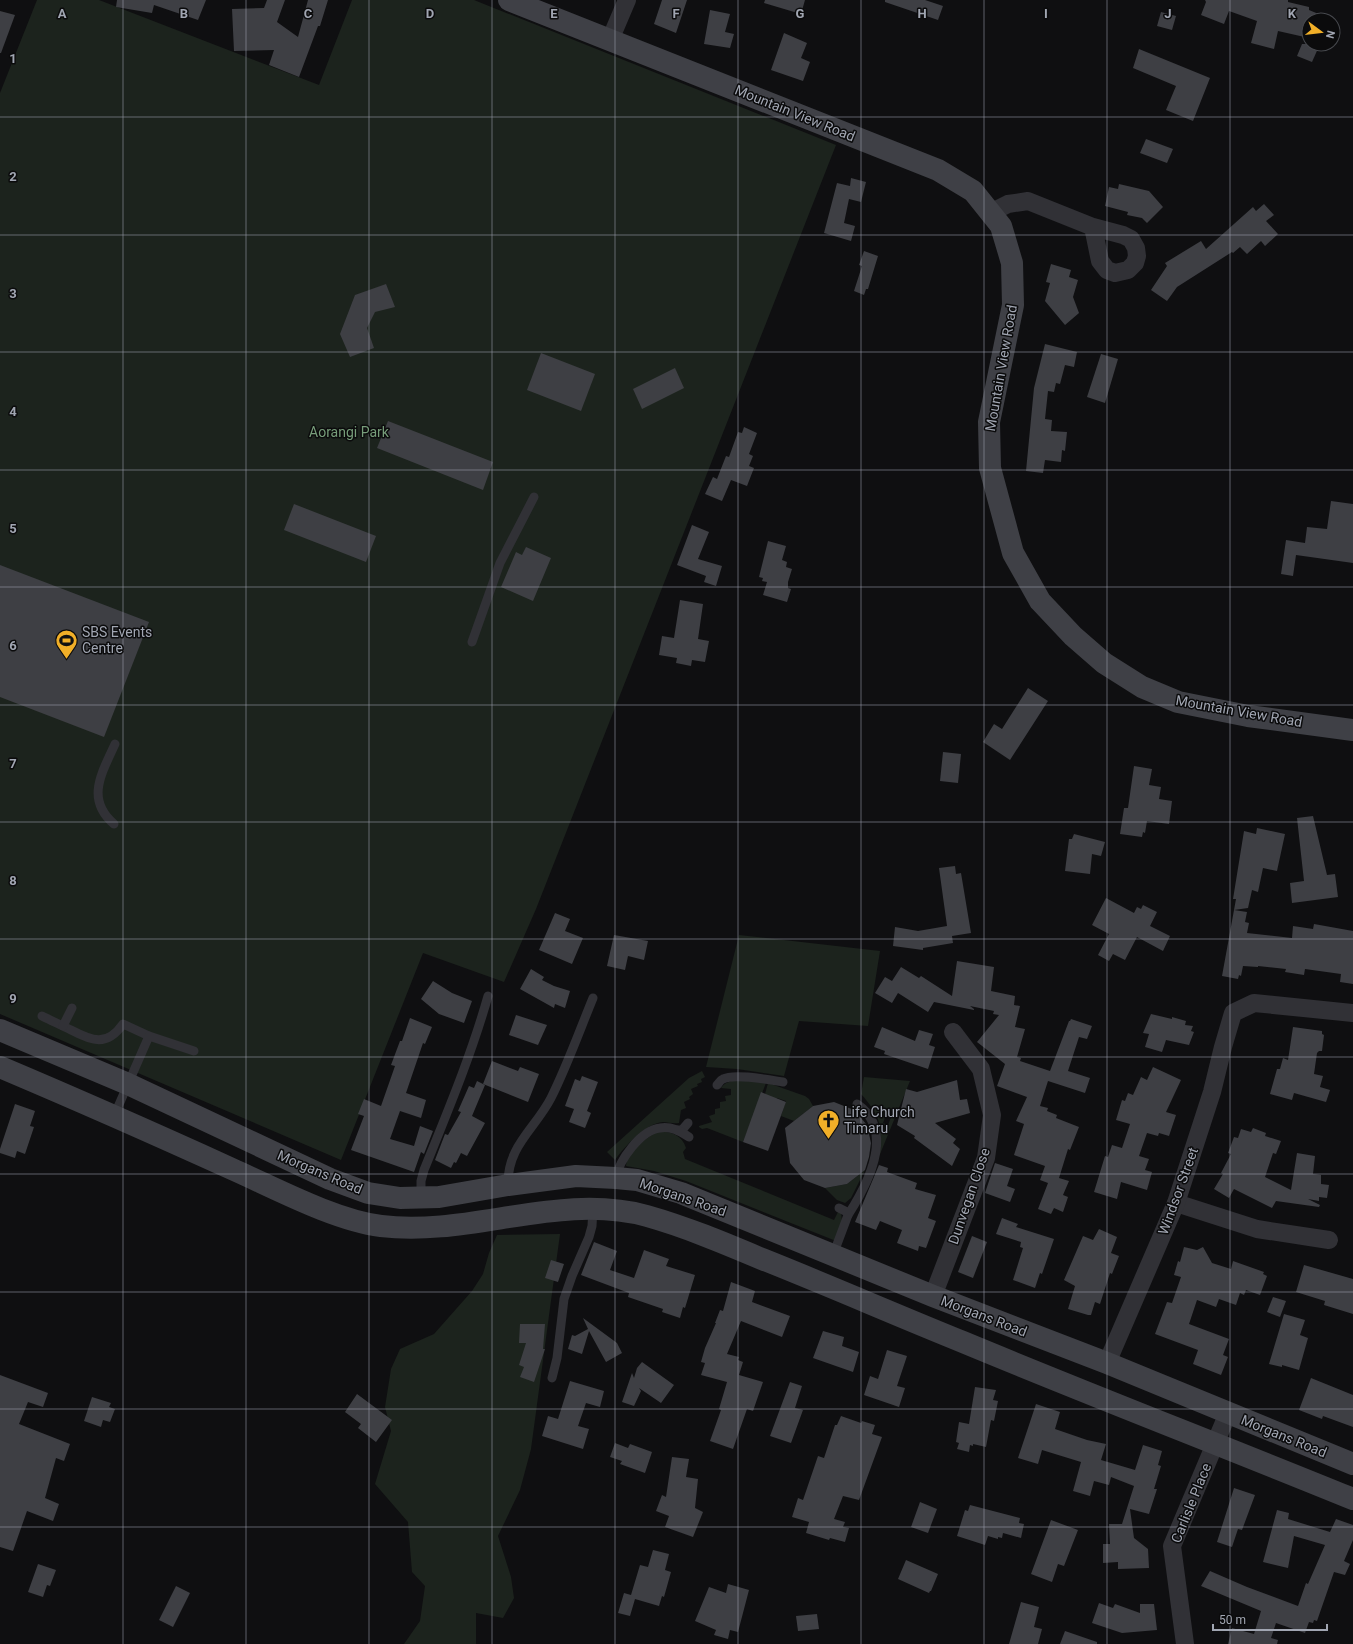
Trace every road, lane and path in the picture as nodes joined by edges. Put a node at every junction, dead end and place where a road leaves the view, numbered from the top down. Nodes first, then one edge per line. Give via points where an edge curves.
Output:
1 (509, 0) edge
2 (627, 0) edge
3 (610, 40) junction
4 (990, 213) junction
5 (1093, 227) dead end
6 (534, 497) dead end
7 (472, 642) dead end
8 (1353, 730) edge
9 (115, 744) dead end
10 (114, 824) dead end
11 (488, 996) dead end
12 (593, 998) dead end
13 (72, 1008) dead end
14 (1353, 1013) edge
15 (42, 1016) dead end
16 (63, 1026) junction
17 (0, 1030) edge
18 (953, 1032) dead end
19 (149, 1036) junction
20 (194, 1051) dead end
21 (0, 1067) edge
22 (783, 1082) dead end
23 (128, 1084) junction
24 (717, 1085) dead end
25 (857, 1104) dead end
26 (114, 1116) junction
27 (688, 1123) dead end
28 (677, 1130) junction
29 (689, 1137) dead end
30 (616, 1178) junction
31 (508, 1184) junction
32 (421, 1198) junction
33 (1176, 1202) junction
34 (593, 1208) junction
35 (839, 1208) dead end
36 (848, 1215) junction
37 (1329, 1240) dead end
38 (833, 1255) junction
39 (933, 1296) junction
40 (977, 1313) junction
41 (964, 1343) junction
42 (1107, 1363) junction
43 (552, 1378) dead end
44 (1228, 1413) junction
45 (1216, 1443) junction
46 (1353, 1464) edge
47 (1353, 1499) edge
48 (1185, 1644) edge

1 - 3 street, Mountain View Road
2 - 3 street
3 - 4 street, Mountain View Road via 938,170 973,191
4 - 5 street via 1008,204 1028,202
4 - 8 street, Mountain View Road via 1001,226 1012,263 1013,305 989,422 990,468 1013,554 1040,601 1073,636 1104,663 1149,690 1178,702 1248,716
6 - 7 lane via 500,563
9 - 10 lane via 98,789 101,808
11 - 32 lane via 466,1064 424,1170
12 - 31 lane via 550,1100 521,1139 514,1154
13 - 16 lane
14 - 33 street, Windsor Street via 1254,1002 1233,1013 1212,1092
15 - 16 lane
16 - 19 lane via 95,1040 111,1036 123,1024
17 - 23 street, Morgans Road
18 - 39 street, Dunvegan Close via 981,1069 992,1115 986,1158
19 - 20 lane
19 - 23 lane
21 - 26 street, Morgans Road
22 - 24 lane via 728,1077
23 - 26 lane
23 - 32 street, Morgans Road via 348,1187 387,1196
25 - 36 lane via 869,1115 876,1129 878,1145 865,1184
26 - 34 street, Morgans Road via 318,1207 377,1226 440,1227 558,1210
27 - 28 lane via 682,1130
28 - 29 lane
28 - 30 lane via 660,1128 645,1134 622,1160
30 - 31 street, Morgans Road via 576,1176
30 - 38 street, Morgans Road via 637,1180 681,1193
31 - 32 street, Morgans Road
33 - 37 street via 1257,1229
33 - 42 street, Windsor Street
34 - 41 street, Morgans Road via 620,1210 682,1227 822,1282
34 - 43 lane via 589,1237 564,1299 558,1352
35 - 36 lane
36 - 38 lane
38 - 39 street, Morgans Road
39 - 40 street, Morgans Road
40 - 41 street
40 - 42 street, Morgans Road
41 - 45 street, Morgans Road
42 - 44 street, Morgans Road
44 - 45 street, Carlisle Place
44 - 46 street, Morgans Road
45 - 47 street, Morgans Road
45 - 48 street, Carlisle Place via 1172,1546

